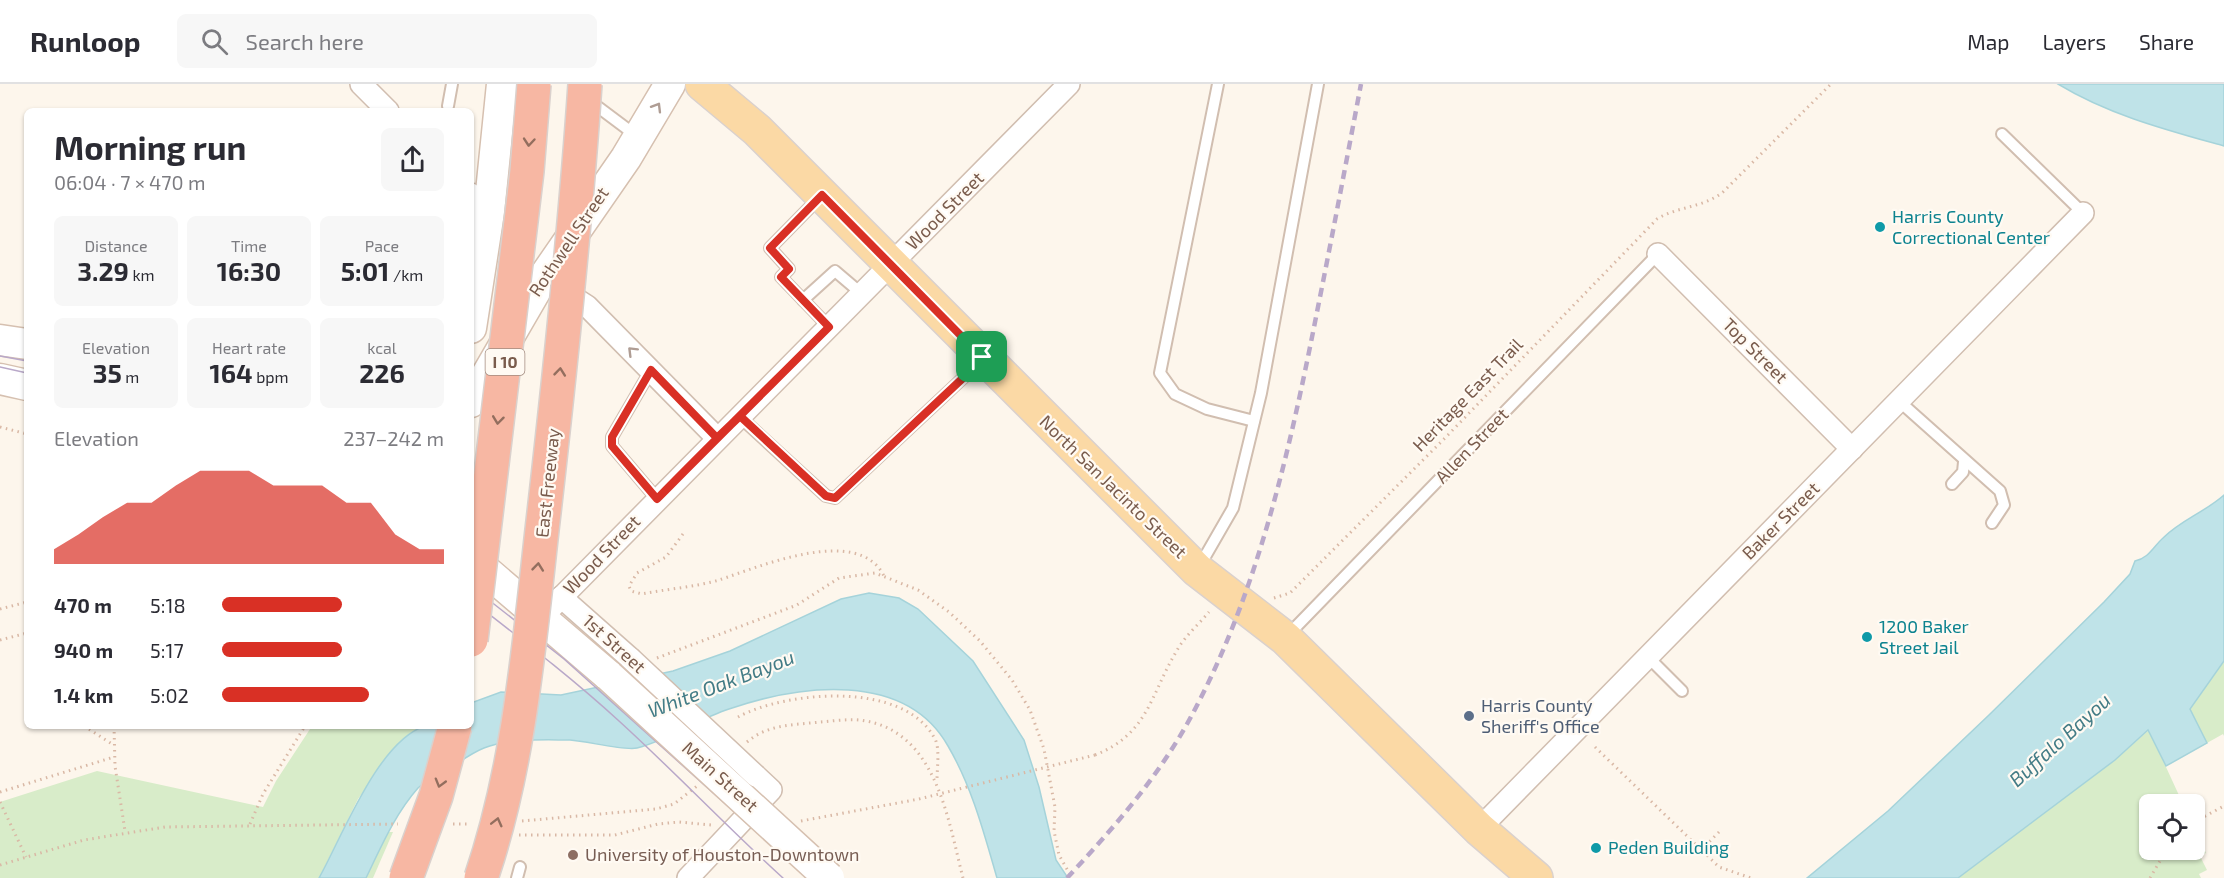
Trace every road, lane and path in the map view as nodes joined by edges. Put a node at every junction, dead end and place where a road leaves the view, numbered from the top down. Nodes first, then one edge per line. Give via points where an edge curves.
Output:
1 (361, 84) edge
2 (452, 84) edge
3 (502, 84) edge
4 (534, 84) edge
5 (670, 84) edge
6 (702, 84) edge
7 (1069, 84) edge
8 (1218, 84) edge
9 (1318, 84) edge
10 (1831, 84) edge
11 (593, 90) edge
12 (732, 96) edge
13 (448, 106) dead end
14 (385, 108) edge
15 (498, 125) junction
16 (2002, 134) dead end
17 (638, 137) junction
18 (474, 149) edge
19 (822, 195) junction
20 (480, 203) edge
21 (2083, 213) joint
22 (1658, 254) joint
23 (476, 260) edge
24 (892, 264) junction
25 (543, 278) junction
26 (474, 287) edge
27 (862, 294) junction
28 (803, 300) junction
29 (829, 327) junction
30 (0, 340) edge
31 (24, 344) edge
32 (982, 357) junction
33 (651, 370) junction
34 (0, 379) edge
35 (24, 384) edge
36 (474, 397) edge
37 (1899, 402) junction
38 (740, 416) junction
39 (1254, 421) junction
40 (0, 427) edge
41 (24, 433) edge
42 (717, 438) junction
43 (1852, 449) junction
44 (1964, 462) junction
45 (1952, 484) dead end
46 (657, 499) junction
47 (1992, 523) dead end
48 (683, 534) dead end
49 (474, 560) edge
50 (1197, 570) junction
51 (884, 576) junction
52 (1268, 596) dead end
53 (24, 603) edge
54 (551, 608) junction
55 (0, 609) edge
56 (1210, 612) dead end
57 (474, 615) edge
58 (24, 634) edge
59 (1285, 638) junction
60 (0, 640) edge
61 (1648, 657) junction
62 (657, 658) dead end
63 (620, 667) junction
64 (1682, 691) dead end
65 (738, 717) dead end
66 (89, 729) edge
67 (114, 729) edge
68 (303, 729) edge
69 (454, 729) edge
70 (113, 745) junction
71 (1595, 747) dead end
72 (114, 757) junction
73 (938, 786) dead end
74 (0, 792) edge
75 (0, 802) edge
76 (2224, 806) edge
77 (2205, 816) edge
78 (824, 818) dead end
79 (250, 824) junction
80 (405, 824) dead end
81 (465, 824) dead end
82 (710, 825) dead end
83 (1479, 829) junction
84 (477, 830) dead end
85 (1721, 830) dead end
86 (125, 831) junction
87 (517, 834) dead end
88 (1701, 850) junction
89 (26, 857) junction
90 (2161, 860) edge
91 (0, 865) edge
92 (406, 878) edge
93 (482, 878) edge
94 (688, 878) edge
95 (829, 878) edge
96 (1072, 878) edge
97 (1500, 878) edge
98 (1536, 878) edge
99 (1750, 878) edge
100 (2150, 878) edge

1 - 14 street
2 - 13 lane
3 - 15 main road
4 -> 57 highway, I 10, bridge
17 -> 5 main road, Rothwell Street
6 - 12 main road
7 - 24 street, Wood Street
8 - 39 lane via 1160,373 1175,394 1207,409
9 - 39 lane
10 - 52 path, Heritage East Trail via 1723,192 1712,200 1657,219 1290,593
11 - 17 lane
93 -> 11 highway, East Freeway, bridge via 507,779 532,621
12 - 19 main road, North San Jacinto Street via 757,130
15 - 18 main road
15 - 20 main road
16 - 21 lane
17 - 25 main road, Rothwell Street
19 - 24 main road, North San Jacinto Street
19 - 28 lane via 770,248 789,269 781,277
20 - 23 main road
21 - 37 street, Baker Street
22 - 43 street, Top Street
22 - 59 lane, Allen Street
23 - 25 street
23 - 26 main road
24 - 27 street, Wood Street
24 - 32 main road, North San Jacinto Street
33 -> 25 street via 587,306
25 - 36 main road, Rothwell Street
27 - 28 lane via 835,271
27 - 29 street, Wood Street
28 - 29 lane
29 - 38 street, Wood Street
30 - 31 main road
32 - 38 lane via 835,498 826,496
32 - 50 main road, North San Jacinto Street
33 - 42 street
33 - 46 lane via 612,437 612,446
34 - 35 main road
37 - 43 street, Baker Street
37 - 44 lane
38 - 42 street, Wood Street
39 - 50 lane via 1233,508
40 - 41 path
42 - 46 street, Wood Street
43 - 61 street, Baker Street
44 - 45 lane via 1963,472
44 - 47 lane via 2000,491 2004,505
46 - 54 street, Wood Street
48 - 51 path via 666,557 631,579 631,591 642,594 717,580 802,554 839,552 861,556 878,565
49 - 54 main road, Main Street
50 - 59 main road, North San Jacinto Street
51 - 62 path via 875,573 839,578 797,605
51 - 96 path via 918,590 949,612 980,641 1012,680 1030,710 1044,749 1056,807 1054,831 1059,855
53 - 55 path
54 - 63 main road, Main Street
56 - 78 path, bridge via 1178,649 1138,727 1114,748 919,799
58 - 60 path
59 - 83 main road, North San Jacinto Street
61 - 64 lane
61 - 83 street, Baker Street
63 - 94 street, 1st Street, bridge via 764,783
63 - 95 main road, Main Street, bridge
65 - 73 path via 790,700 832,696 891,705 922,724 936,740
66 - 70 path
67 - 70 path
68 - 79 path
69 -> 92 highway, bridge via 436,796
70 - 72 path
71 - 88 path
72 - 74 path
72 - 86 path
75 - 89 path
76 - 77 path
79 - 80 path
79 - 86 path
81 - 84 path
82 - 87 path via 658,824 615,836
83 - 97 main road
83 - 98 main road, North San Jacinto Street
85 - 88 path
86 - 89 path
88 - 99 path via 1719,867
89 - 91 path
90 - 100 path

